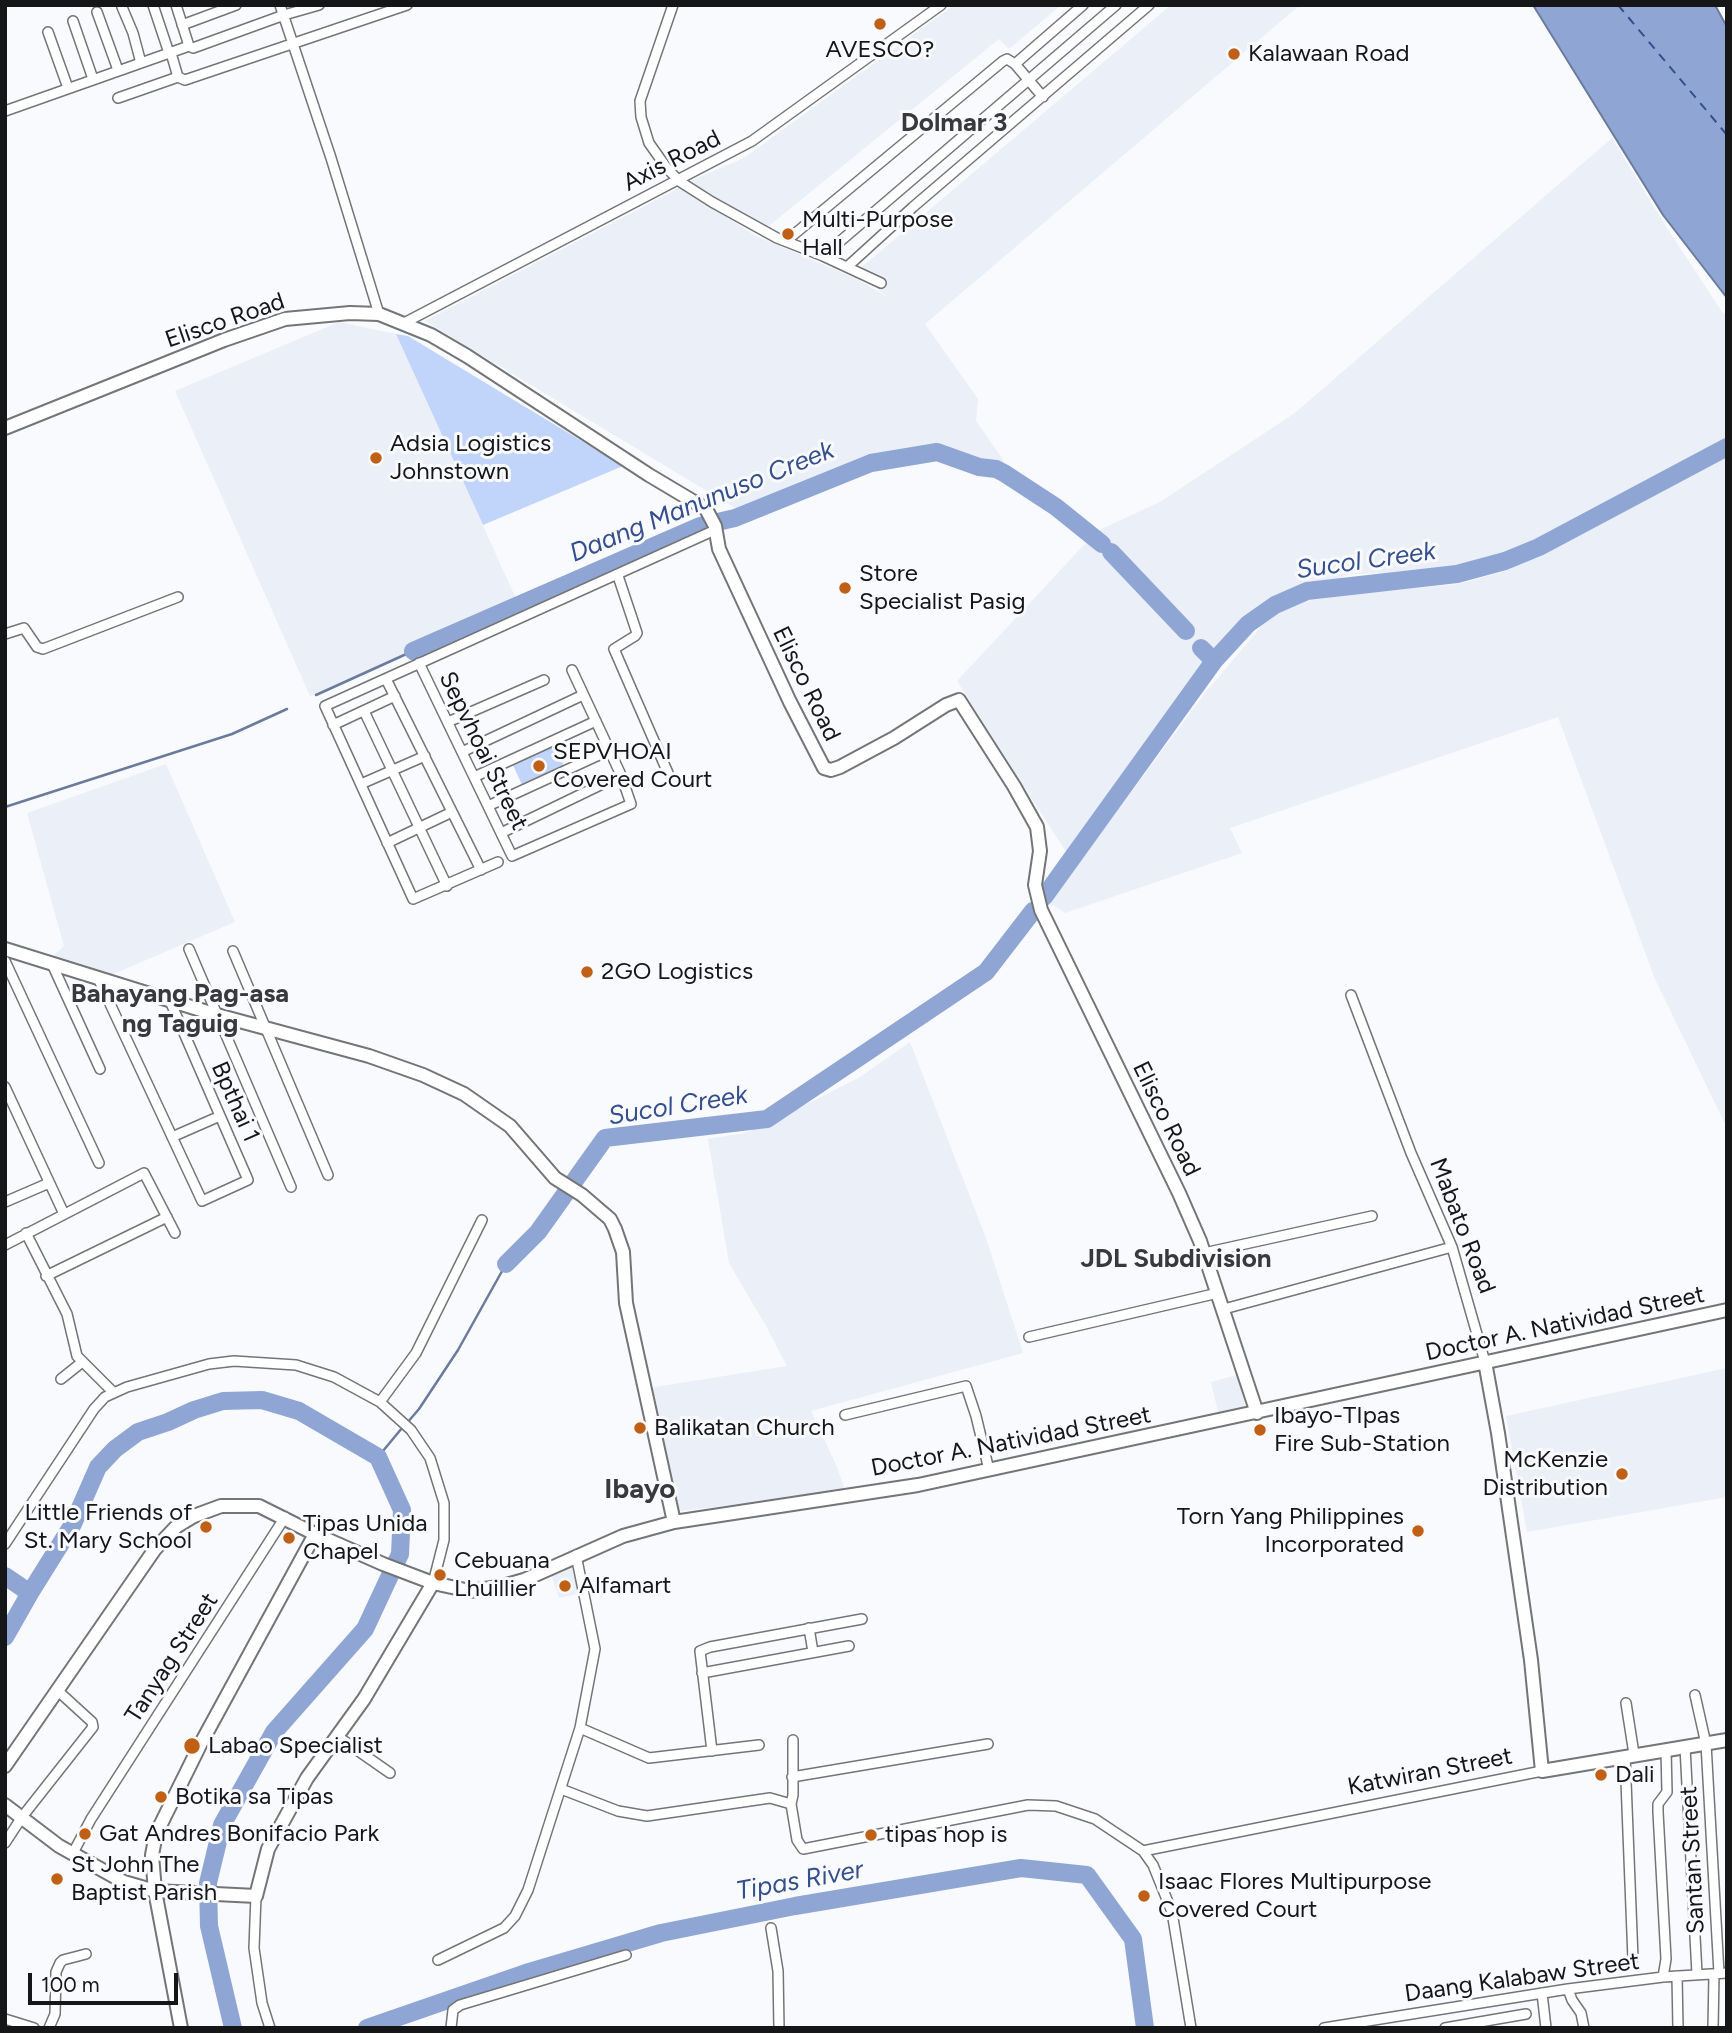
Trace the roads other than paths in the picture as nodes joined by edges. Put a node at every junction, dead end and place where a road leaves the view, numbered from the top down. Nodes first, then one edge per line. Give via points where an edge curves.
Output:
1 (153, 5) edge
2 (176, 5) edge
3 (236, 5) edge
4 (280, 5) edge
5 (319, 5) edge
6 (673, 5) edge
7 (941, 5) edge
8 (1083, 5) edge
9 (1116, 5) edge
10 (1149, 5) edge
11 (401, 6) edge
12 (122, 7) dead end
13 (97, 12) dead end
14 (284, 15) junction
15 (73, 21) dead end
16 (182, 25) junction
17 (48, 32) dead end
18 (294, 44) junction
19 (190, 46) junction
20 (170, 53) junction
21 (141, 63) junction
22 (1015, 64) junction
23 (118, 70) junction
24 (177, 77) junction
25 (93, 79) junction
26 (1028, 80) junction
27 (68, 88) junction
28 (1043, 97) junction
29 (118, 98) dead end
30 (5, 111) edge
31 (679, 181) junction
32 (786, 241) junction
33 (823, 256) junction
34 (847, 267) junction
35 (881, 283) dead end
36 (379, 314) junction
37 (404, 323) junction
38 (5, 428) edge
39 (714, 524) junction
40 (618, 576) junction
41 (178, 597) dead end
42 (5, 634) edge
43 (419, 663) junction
44 (572, 670) dead end
45 (386, 679) junction
46 (544, 680) dead end
47 (583, 695) junction
48 (395, 696) junction
49 (364, 710) junction
50 (596, 721) junction
51 (448, 722) junction
52 (333, 725) junction
53 (610, 750) junction
54 (462, 752) junction
55 (425, 756) junction
56 (393, 770) junction
57 (668, 773) dead end
58 (621, 775) junction
59 (474, 777) junction
60 (361, 784) junction
61 (488, 806) junction
62 (453, 812) junction
63 (419, 828) junction
64 (501, 833) junction
65 (387, 843) junction
66 (498, 862) dead end
67 (481, 870) junction
68 (447, 886) junction
69 (5, 949) edge
70 (189, 949) dead end
71 (233, 951) dead end
72 (5, 961) edge
73 (51, 964) junction
74 (98, 978) junction
75 (1351, 995) dead end
76 (170, 1001) junction
77 (217, 1015) junction
78 (264, 1028) junction
79 (100, 1069) dead end
80 (5, 1087) edge
81 (220, 1116) junction
82 (172, 1137) junction
83 (99, 1163) dead end
84 (328, 1175) dead end
85 (49, 1183) junction
86 (291, 1186) dead end
87 (5, 1202) edge
88 (64, 1214) junction
89 (1372, 1216) dead end
90 (167, 1217) junction
91 (482, 1220) dead end
92 (26, 1233) junction
93 (175, 1233) dead end
94 (5, 1245) edge
95 (1452, 1247) junction
96 (1204, 1253) junction
97 (46, 1276) junction
98 (1218, 1293) junction
99 (1224, 1309) junction
100 (1727, 1310) edge
101 (1029, 1337) dead end
102 (1485, 1362) junction
103 (82, 1363) junction
104 (61, 1379) dead end
105 (113, 1392) junction
106 (380, 1402) junction
107 (1257, 1413) junction
108 (845, 1415) dead end
109 (989, 1470) junction
110 (285, 1517) junction
111 (674, 1522) junction
112 (315, 1534) junction
113 (5, 1544) edge
114 (576, 1555) junction
115 (433, 1583) junction
116 (862, 1619) dead end
117 (809, 1628) junction
118 (849, 1646) dead end
119 (813, 1652) junction
120 (702, 1673) junction
121 (57, 1690) junction
122 (1695, 1695) dead end
123 (1626, 1703) dead end
124 (580, 1728) junction
125 (337, 1736) junction
126 (793, 1740) dead end
127 (1727, 1740) edge
128 (988, 1744) dead end
129 (1706, 1744) junction
130 (759, 1745) dead end
131 (1685, 1747) junction
132 (1666, 1750) junction
133 (712, 1751) junction
134 (1629, 1755) junction
135 (5, 1766) edge
136 (1542, 1771) junction
137 (390, 1773) dead end
138 (792, 1777) junction
139 (561, 1788) junction
140 (791, 1804) junction
141 (5, 1805) edge
142 (22, 1817) junction
143 (5, 1843) edge
144 (1143, 1851) junction
145 (73, 1853) junction
146 (155, 1891) junction
147 (256, 1896) junction
148 (771, 1928) dead end
149 (86, 1954) dead end
150 (626, 1955) dead end
151 (1633, 1959) dead end
152 (438, 1960) dead end
153 (1697, 1974) junction
154 (1720, 1974) edge
155 (1677, 1976) junction
156 (1663, 1978) junction
157 (1568, 1989) junction
158 (1542, 1993) junction
159 (1526, 2014) dead end
160 (5, 2019) edge
161 (1341, 2026) edge
162 (34, 2028) edge
163 (48, 2028) edge
164 (181, 2028) edge
165 (271, 2028) edge
166 (451, 2028) edge
167 (779, 2028) edge
168 (1191, 2028) edge
169 (1324, 2028) edge
170 (1445, 2028) edge
171 (1546, 2028) edge
172 (1584, 2028) edge
173 (1678, 2028) edge
174 (1713, 2028) edge

1 - 20 street
2 - 16 street
3 - 16 street
4 - 14 street
5 - 14 street
6 - 31 street via 640,101 649,143
7 - 31 street, Axis Road via 752,141
8 - 22 street
9 - 26 street
10 - 28 street
11 - 18 street
12 - 21 street
13 - 23 street
14 - 18 street
14 - 19 street
15 - 25 street
16 - 19 street
17 - 27 street
18 - 24 street via 185,80
18 - 36 street
19 - 20 street
20 - 21 street
20 - 24 street
21 - 23 street
22 - 26 street
22 - 32 street via 1003,61
23 - 25 street
24 - 29 street
25 - 27 street
26 - 28 street
26 - 33 street
27 - 30 street
28 - 34 street
31 - 32 street
31 - 37 street, Axis Road
32 - 33 street
33 - 34 street
34 - 35 street
36 - 37 main road, Elisco Road
36 - 38 main road, Elisco Road via 285,319
37 - 39 main road, Elisco Road via 467,356 706,509
39 - 40 street
39 - 96 main road, Elisco Road via 719,550 824,768 834,770 864,755 954,701 960,700 967,709 1037,827 1040,850 1035,885 1041,910
40 - 43 street
40 - 57 street via 637,632 614,649
41 - 42 street via 43,649 24,628
43 - 45 street
43 - 51 street, Sepvhoai Street
44 - 47 street
45 - 48 street
45 - 52 street via 325,706
46 - 51 street
47 - 50 street
47 - 54 street
48 - 49 street
48 - 55 street
49 - 52 street
49 - 56 street
50 - 53 street
50 - 59 street
51 - 54 street, Sepvhoai Street
52 - 60 street
53 - 58 street
53 - 61 street
54 - 59 street, Sepvhoai Street
55 - 56 street
55 - 62 street
56 - 60 street
56 - 63 street
58 - 64 street
58 - 64 street, Sepvhoai Street via 629,806 512,856
59 - 61 street, Sepvhoai Street
60 - 65 street
61 - 64 street, Sepvhoai Street
62 - 63 street
62 - 67 street
63 - 65 street
63 - 68 street
65 - 68 street via 414,899
66 - 67 street
67 - 68 street
69 - 73 main road
70 - 77 street
71 - 78 street
72 - 83 street
73 - 74 main road
73 - 79 street
74 - 76 main road
74 - 82 street
75 - 95 street, Mabato Road
76 - 77 main road
76 - 81 street, Bpthai 1
77 - 78 main road
77 - 86 street
78 - 84 street
78 - 111 main road via 369,1056 464,1094 510,1126 561,1183 610,1219 621,1244 626,1303
80 - 85 street
81 - 82 street
81 - 82 street, Bpthai 1 via 248,1180 202,1201
85 - 87 street
85 - 88 street
88 - 90 street via 144,1173
88 - 92 street
89 - 96 street
90 - 93 street
90 - 97 street
91 - 106 street via 416,1353
92 - 94 street
92 - 97 street
95 - 99 street
95 - 102 street, Mabato Road
96 - 98 main road, Elisco Road
97 - 103 street via 67,1314
98 - 99 main road, Elisco Road
98 - 101 street
99 - 107 main road, Elisco Road
100 - 102 main road, Doctor A. Natividad Street
102 - 107 main road, Doctor A. Natividad Street
102 - 136 main road, Mabato Road via 1530,1649
103 - 104 street
103 - 105 street
105 - 106 street via 234,1361 296,1365 334,1377
105 - 113 street via 94,1409
106 - 115 street via 411,1430 430,1458 444,1503 444,1540
107 - 109 main road, Doctor A. Natividad Street
108 - 109 street via 966,1386
109 - 111 main road, Doctor A. Natividad Street
110 - 112 main road, Doctor A. Natividad Street
110 - 121 main road, Doctor A. Natividad Street via 259,1506 221,1506 176,1527 155,1549
110 - 145 street, Tanyag Street
111 - 114 main road, Doctor A. Natividad Street
112 - 115 main road, Doctor A. Natividad Street
112 - 146 main road via 156,1834 152,1855
114 - 115 main road, Doctor A. Natividad Street via 499,1587 470,1591
114 - 124 street via 595,1649
115 - 125 main road
116 - 117 street
117 - 119 street
117 - 120 street via 704,1648 699,1655
118 - 119 street
119 - 120 street
120 - 133 street
121 - 135 main road
121 - 142 street via 93,1727
122 - 129 street, Santan Street
123 - 134 street
124 - 133 street via 644,1758
124 - 139 street
125 - 137 street
125 - 147 main road via 307,1778 268,1849
126 - 138 street
127 - 129 main road, Katwiran Street
128 - 138 street
129 - 131 main road, Katwiran Street
129 - 154 street, Santan Street
130 - 133 street
131 - 132 main road, Katwiran Street
131 - 153 street
132 - 134 main road, Katwiran Street
132 - 156 street via 1667,1792 1658,1804
134 - 136 main road, Katwiran Street
134 - 151 street
136 - 144 street, Katwiran Street
138 - 140 street
139 - 140 street via 618,1811 647,1816 769,1798
139 - 152 street via 515,1916 503,1928
140 - 144 street via 797,1840 800,1847 810,1849 1028,1805 1056,1806 1095,1819
141 - 142 main road
142 - 143 street
142 - 145 main road
144 - 168 street via 1172,1912
145 - 146 main road via 124,1882
146 - 147 main road
146 - 164 main road
147 - 165 street via 254,1948 262,2003
148 - 167 street
149 - 163 street via 60,1963 55,2014
150 - 166 street via 460,2005 453,2010
153 - 154 street, Daang Kalabaw Street
153 - 155 street, Daang Kalabaw Street
154 - 174 street, Santan Street
155 - 156 street, Daang Kalabaw Street
155 - 173 street
156 - 157 street, Daang Kalabaw Street
157 - 158 street, Daang Kalabaw Street
157 - 172 street
158 - 161 street, Daang Kalabaw Street
158 - 171 street
159 - 170 street
160 - 162 street
161 - 169 street, Daang Kalabaw Street

